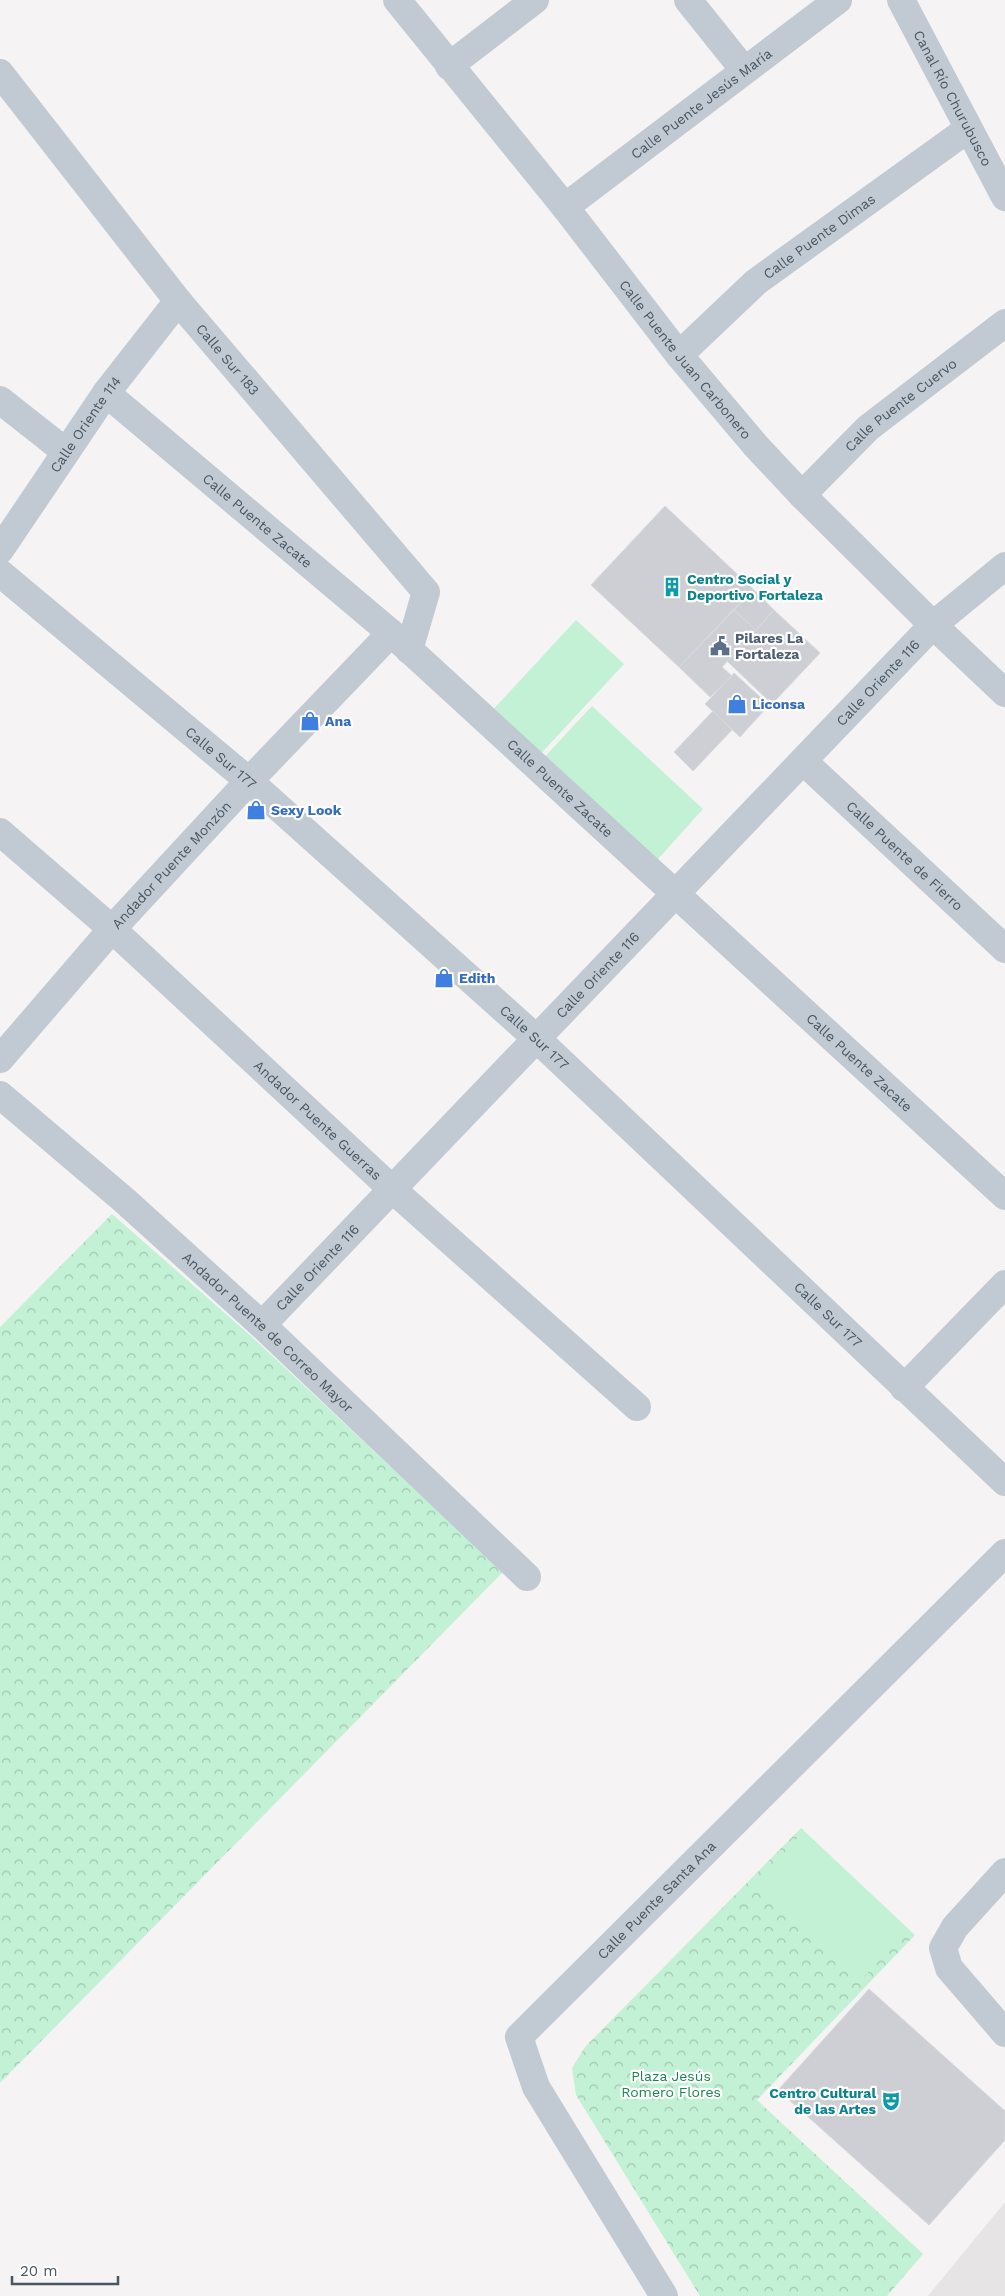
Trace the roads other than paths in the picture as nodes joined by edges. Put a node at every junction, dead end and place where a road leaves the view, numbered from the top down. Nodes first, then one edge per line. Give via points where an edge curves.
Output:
1 (397, 0) edge
2 (534, 0) edge
3 (688, 0) edge
4 (838, 0) edge
5 (901, 0) edge
6 (449, 66) junction
7 (744, 70) junction
8 (1, 76) edge
9 (968, 129) junction
10 (1005, 197) edge
11 (565, 207) junction
12 (178, 301) junction
13 (1005, 323) edge
14 (679, 355) junction
15 (106, 393) junction
16 (0, 400) edge
17 (66, 452) junction
18 (802, 495) junction
19 (0, 550) edge
20 (1005, 566) edge
21 (0, 573) edge
22 (933, 625) junction
23 (400, 641) junction
24 (1005, 693) edge
25 (803, 761) junction
26 (249, 781) junction
27 (0, 832) edge
28 (675, 894) junction
29 (112, 929) junction
30 (1005, 949) edge
31 (537, 1039) junction
32 (0, 1059) edge
33 (0, 1094) edge
34 (392, 1189) junction
35 (1005, 1196) edge
36 (1005, 1284) edge
37 (262, 1325) junction
38 (904, 1388) junction
39 (637, 1407) dead end
40 (1005, 1482) edge
41 (1005, 1553) edge
42 (527, 1578) dead end
43 (1005, 1872) edge
44 (1005, 2033) edge
45 (664, 2296) edge

1 - 6 street, Calle Puente Juan Carbonero
2 - 6 street
3 - 7 street
4 - 7 street, Calle Puente Jesús María
5 - 9 street, Canal Río Churubusco
6 - 11 street, Calle Puente Juan Carbonero
7 - 11 street, Calle Puente Jesús María
8 - 12 street, Calle Sur 183
9 - 10 street, Canal Río Churubusco
9 - 14 street, Calle Puente Dimas via 756,282
11 - 14 street, Calle Puente Juan Carbonero
12 - 15 street, Calle Oriente 114
12 - 23 street, Calle Sur 183 via 426,592
13 - 18 street, Calle Puente Cuervo via 868,428
14 - 18 street, Calle Puente Juan Carbonero
15 - 17 street, Calle Oriente 114
15 - 23 street, Calle Puente Zacate
16 - 17 street
17 - 19 street, Calle Oriente 114
18 - 22 street, Calle Puente Juan Carbonero
20 - 22 street, Calle Oriente 116
21 - 26 street, Calle Sur 177
22 - 24 street, Calle Puente Juan Carbonero
22 - 25 street, Calle Oriente 116
23 - 26 street, Andador Puente Monzón
23 - 28 street, Calle Puente Zacate
25 - 28 street, Calle Oriente 116
25 - 30 street, Calle Puente de Fierro
26 - 29 street, Andador Puente Monzón
26 - 31 street, Calle Sur 177
27 - 29 street, Andador Puente Guerras
28 - 31 street, Calle Oriente 116
28 - 35 street, Calle Puente Zacate
29 - 32 street, Andador Puente Monzón
29 - 34 street, Andador Puente Guerras
31 - 34 street, Calle Oriente 116
31 - 38 street, Calle Sur 177
33 - 37 street, Andador Puente de Correo Mayor
34 - 37 street, Calle Oriente 116
34 - 39 street, Andador Puente Guerras
36 - 38 street
37 - 42 street, Andador Puente de Correo Mayor
38 - 40 street, Calle Sur 177
41 - 45 street, Calle Puente Santa Ana via 519,2037 536,2087
43 - 44 street via 955,1927 942,1948 949,1968

